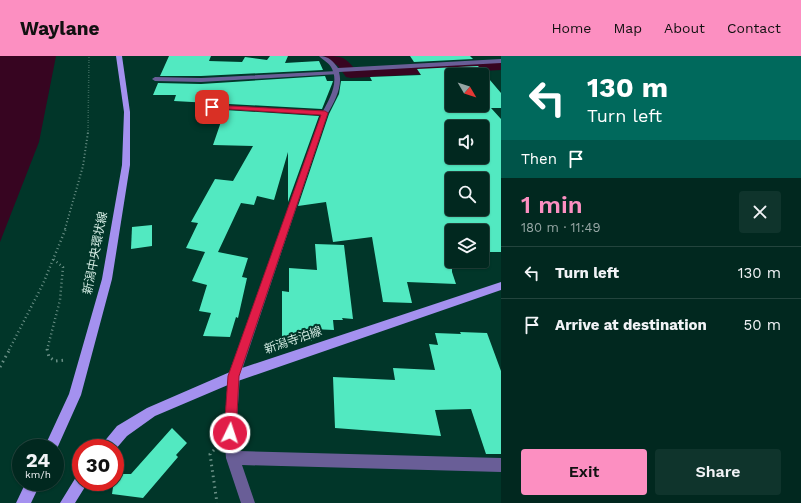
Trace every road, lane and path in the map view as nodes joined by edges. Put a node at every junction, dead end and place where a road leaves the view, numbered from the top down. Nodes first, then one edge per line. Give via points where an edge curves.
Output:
1 (89, 56) edge
2 (119, 56) edge
3 (322, 56) edge
4 (501, 61) edge
5 (337, 72) junction
6 (155, 79) dead end
7 (212, 107) dead end
8 (325, 113) junction
9 (53, 259) junction
10 (501, 286) edge
11 (85, 360) junction
12 (0, 367) edge
13 (234, 376) junction
14 (55, 439) edge
15 (115, 439) edge
16 (210, 454) dead end
17 (233, 458) junction
18 (501, 465) edge
19 (29, 491) edge
20 (76, 491) edge
21 (23, 503) edge
22 (67, 503) edge
23 (217, 503) edge
24 (248, 503) edge

1 - 9 path via 88,134 80,180
2 - 11 main road, 新潟中央環状線 via 127,112 126,165 107,279
3 - 5 street via 328,59
4 - 5 street
5 - 6 street via 201,80
5 - 8 street via 338,81
7 - 8 street
8 - 13 street
9 - 11 path via 63,268 60,300 47,349 49,357 55,361
9 - 12 path via 25,321
10 - 13 main road, 新潟寺泊線
11 - 14 main road, 新潟中央環状線 via 75,395
13 - 15 main road, 新潟寺泊線 via 151,412 122,431
13 - 17 street via 230,433
16 - 23 path
17 - 18 street
17 - 24 street
19 - 21 main road
20 - 22 main road

